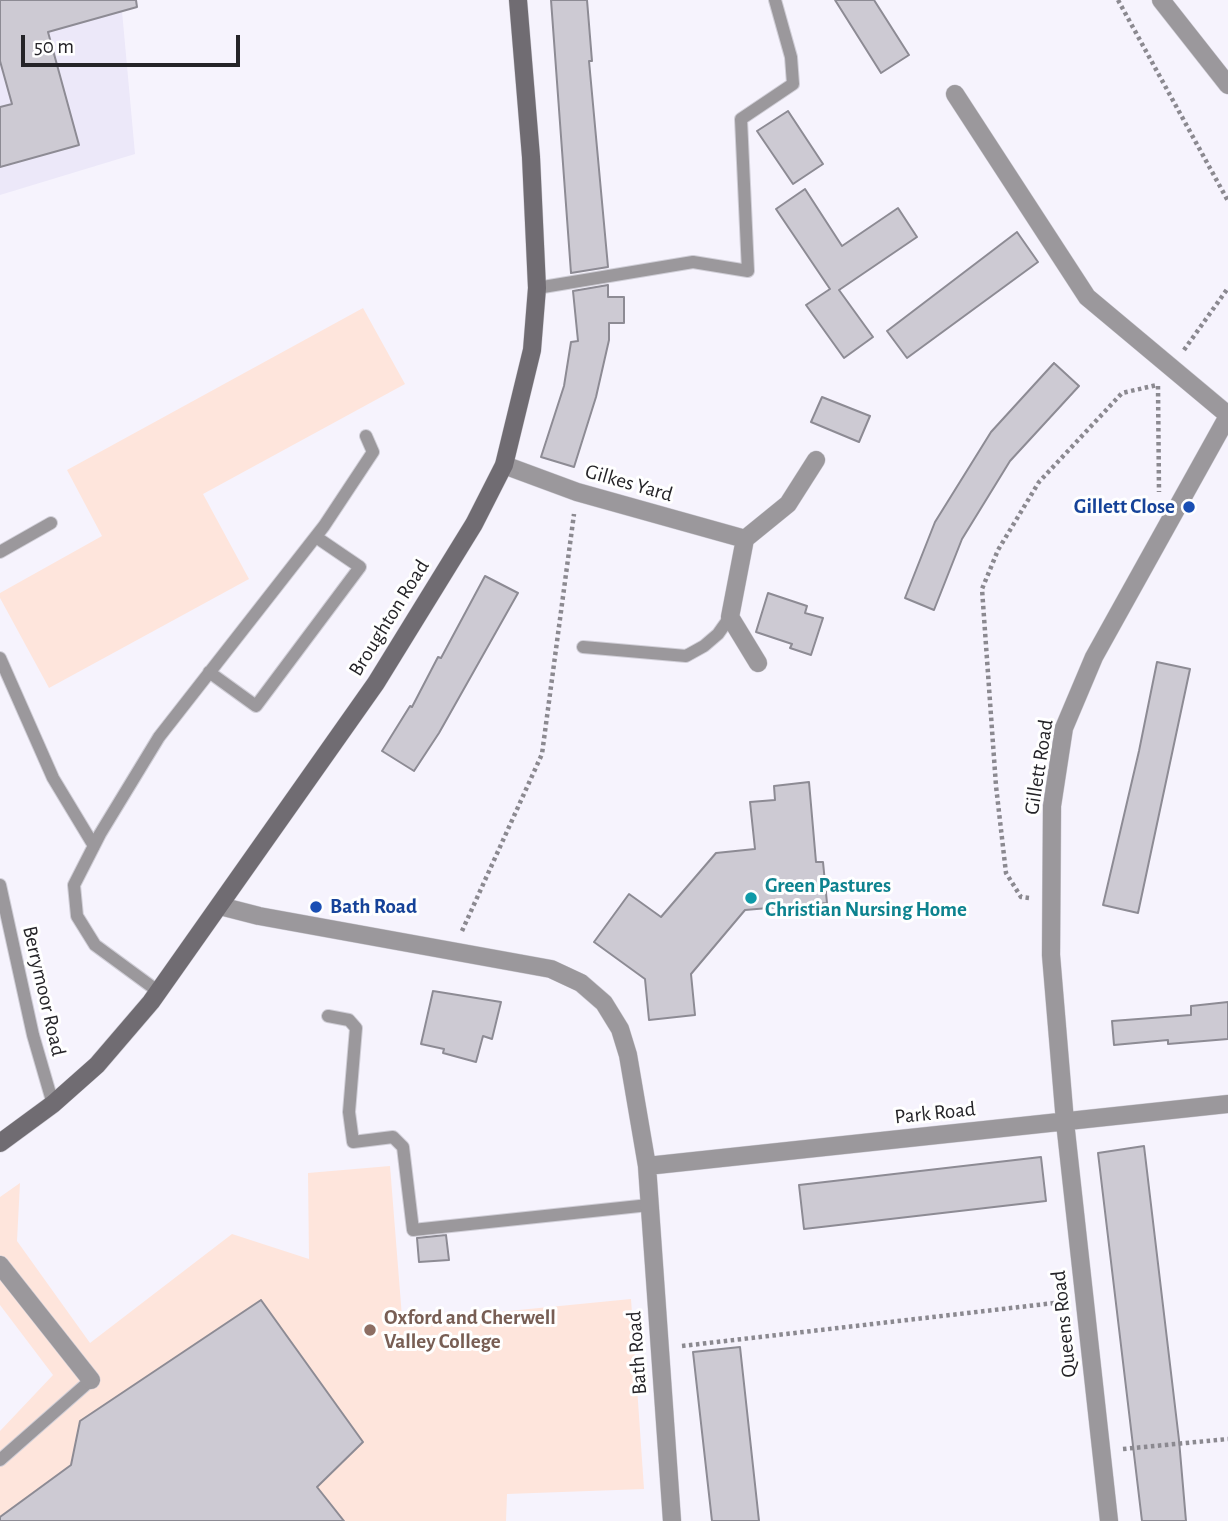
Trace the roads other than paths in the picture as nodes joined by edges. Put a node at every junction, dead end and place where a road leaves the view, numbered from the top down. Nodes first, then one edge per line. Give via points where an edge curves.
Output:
1 (518, 0) edge
2 (775, 0) edge
3 (1161, 0) edge
4 (1228, 85) edge
5 (955, 94) dead end
6 (537, 288) junction
7 (1228, 415) edge
8 (366, 436) dead end
9 (816, 460) dead end
10 (504, 465) junction
11 (51, 523) dead end
12 (316, 537) junction
13 (745, 539) junction
14 (0, 552) edge
15 (730, 617) junction
16 (583, 647) dead end
17 (0, 658) edge
18 (758, 663) dead end
19 (209, 672) junction
20 (94, 846) junction
21 (0, 885) edge
22 (220, 906) junction
23 (159, 992) junction
24 (328, 1016) dead end
25 (53, 1104) junction
26 (1228, 1104) edge
27 (1065, 1122) junction
28 (0, 1143) edge
29 (647, 1167) junction
30 (649, 1205) junction
31 (0, 1265) edge
32 (91, 1380) joint
33 (0, 1460) edge
34 (672, 1521) edge
35 (1109, 1521) edge

1 - 6 main road, Broughton Road
2 - 6 lane via 791,57 793,84 741,119 748,271 693,262
3 - 4 street
5 - 7 street via 1087,297
6 - 10 main road, Broughton Road via 533,350
7 - 27 street, Gillett Road via 1094,657 1064,728 1052,806 1051,956
8 - 12 lane via 373,452
9 - 13 street via 788,504
10 - 13 street, Gilkes Yard via 577,492
10 - 22 main road, Broughton Road via 474,524 376,683
11 - 14 lane
12 - 19 lane
12 - 19 lane via 360,567 256,706
13 - 15 street
15 - 16 lane via 718,634 685,656
15 - 18 street
17 - 20 lane via 53,778
19 - 20 lane via 159,737
20 - 23 lane via 74,885 77,916 95,946
21 - 25 lane, Berrymoor Road
22 - 23 main road, Broughton Road
22 - 29 street, Bath Road via 551,969 581,982 604,1003 620,1029
23 - 25 main road, Broughton Road via 97,1065
24 - 30 lane via 349,1020 356,1028 349,1112 353,1142 393,1137 403,1147 412,1230
25 - 28 main road, Broughton Road
26 - 27 street, Park Road
27 - 29 street, Park Road
27 - 35 street, Queens Road
29 - 30 street, Bath Road
30 - 34 street, Bath Road
31 - 32 street
32 - 33 lane

